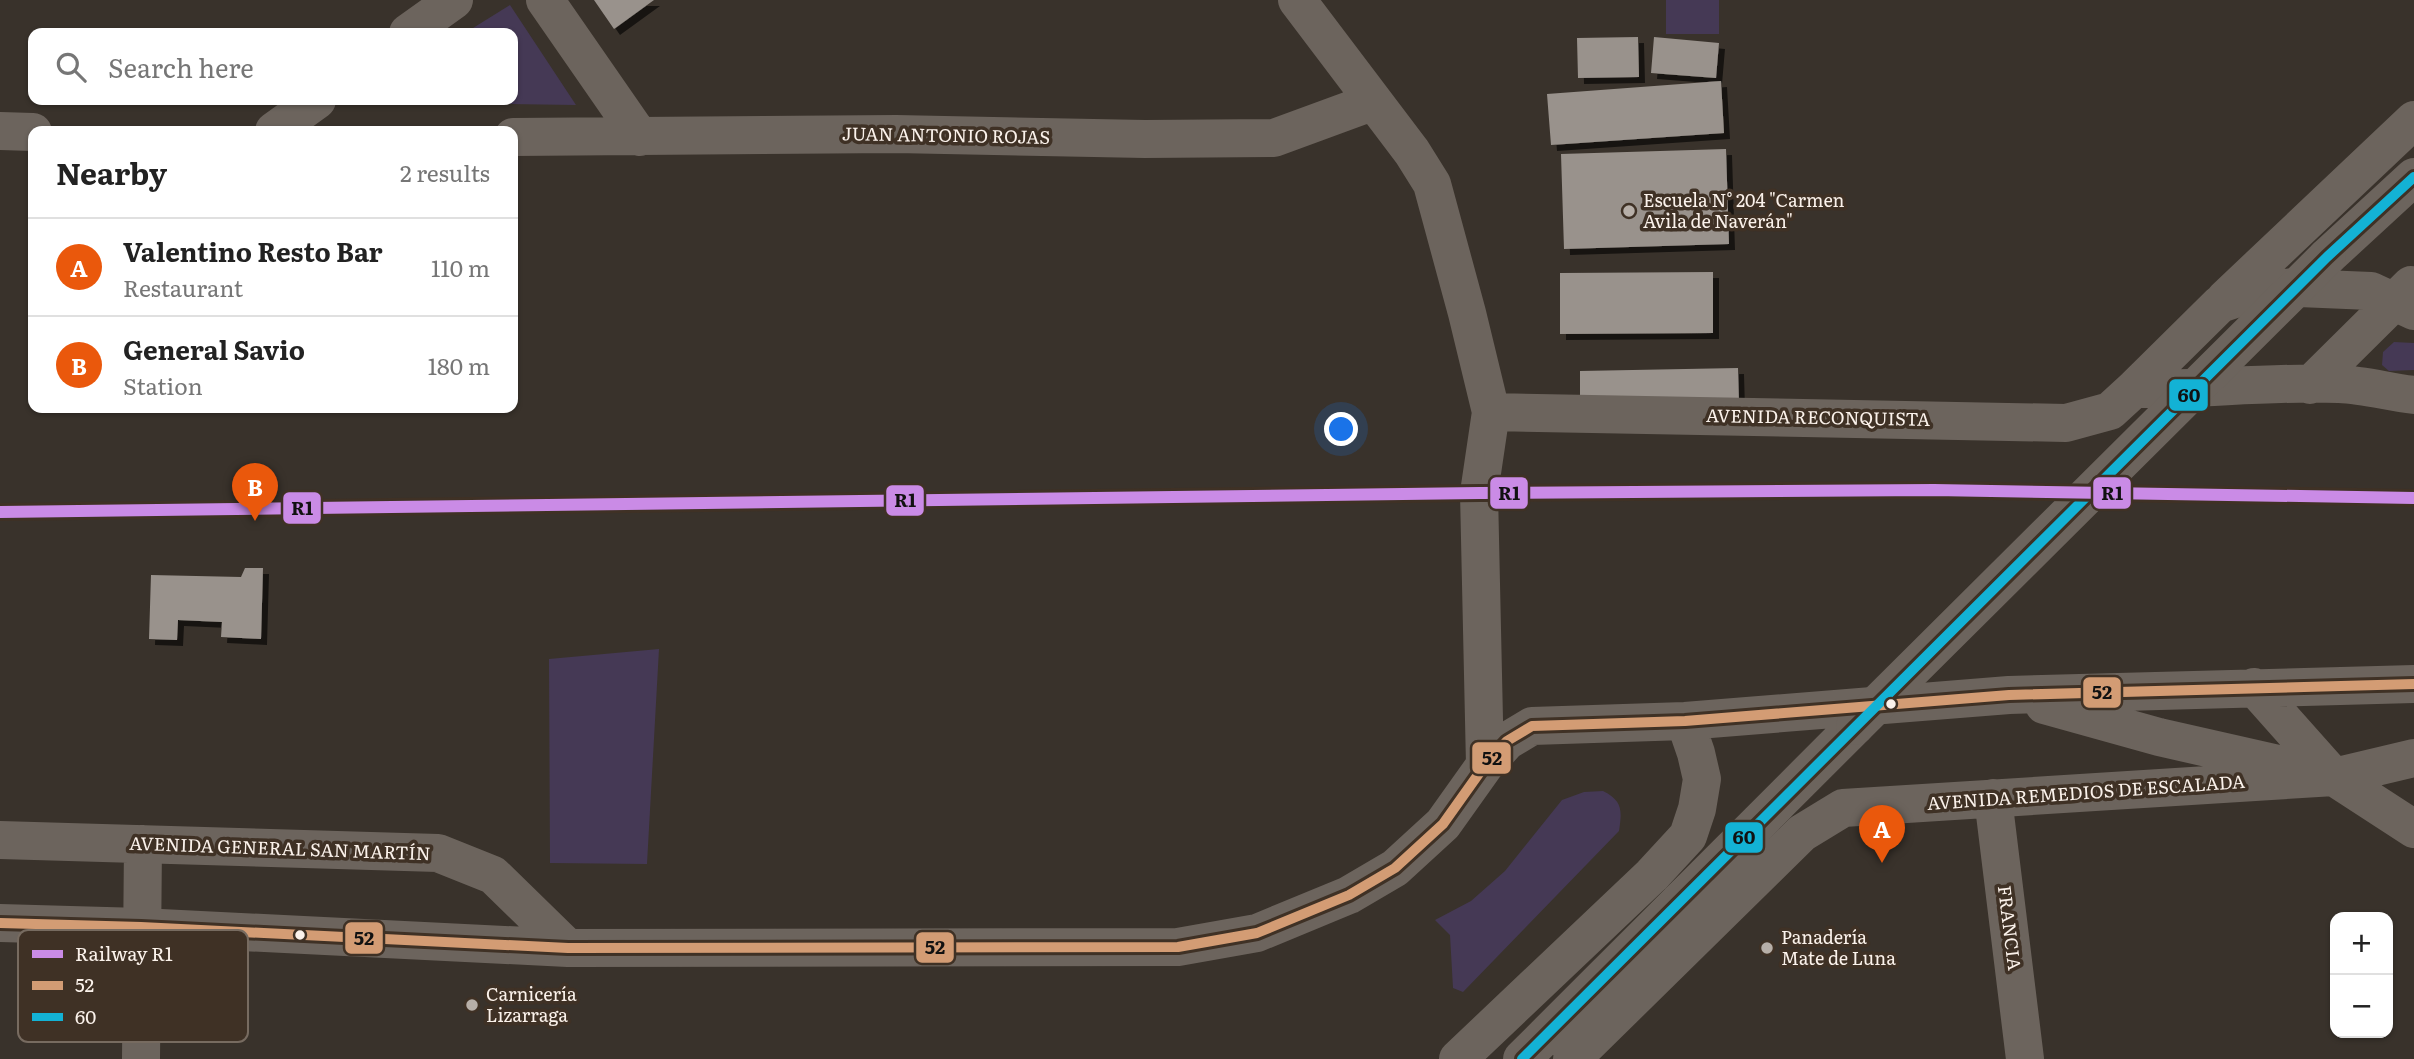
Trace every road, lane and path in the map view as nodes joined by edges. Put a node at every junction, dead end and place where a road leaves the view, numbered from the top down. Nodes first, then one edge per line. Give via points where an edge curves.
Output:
1 (454, 0) edge
2 (545, 0) edge
3 (1297, 0) edge
4 (415, 28) edge
5 (1372, 102) junction
6 (310, 105) edge
7 (2414, 120) edge
8 (281, 126) edge
9 (0, 131) edge
10 (28, 132) edge
11 (518, 136) edge
12 (640, 137) junction
13 (2414, 177) edge
14 (2407, 298) edge
15 (2220, 304) junction
16 (2310, 385) junction
17 (2134, 389) junction
18 (2414, 395) edge
19 (1491, 412) junction
20 (2414, 684) edge
21 (2254, 687) junction
22 (2009, 695) junction
23 (1685, 721) junction
24 (2414, 758) edge
25 (1485, 765) junction
26 (2334, 777) junction
27 (1993, 798) junction
28 (2414, 829) edge
29 (0, 840) edge
30 (143, 844) junction
31 (0, 923) edge
32 (141, 927) junction
33 (202, 930) edge
34 (248, 932) edge
35 (568, 948) junction
36 (1458, 1059) edge
37 (1522, 1059) edge
38 (1572, 1059) edge
39 (2025, 1059) edge

1 - 4 street
2 - 12 street
3 - 5 street
5 - 12 street, JUAN ANTONIO ROJAS via 1274,138
5 - 19 street via 1432,184
6 - 8 street
7 - 15 street, AVENIDA RECONQUISTA
9 - 10 street
11 - 12 street, JUAN ANTONIO ROJAS
13 - 37 street, bridge via 2327,257
14 - 15 street via 2294,287 2272,288
14 - 16 street
15 - 17 street, AVENIDA RECONQUISTA
16 - 17 street
16 - 18 street via 2341,384
17 - 19 street, AVENIDA RECONQUISTA via 2110,411 2066,423
19 - 25 street via 1479,493
20 - 21 street, AVENIDA REMEDIOS DE ESCALADA
21 - 22 street, AVENIDA REMEDIOS DE ESCALADA
21 - 26 street
22 - 23 street, AVENIDA REMEDIOS DE ESCALADA
22 - 26 street, AVENIDA REMEDIOS DE ESCALADA via 2159,737
23 - 25 street via 1532,726 1507,741
23 - 36 street via 1702,779 1688,836
24 - 26 street, AVENIDA REMEDIOS DE ESCALADA
25 - 35 street via 1443,824 1395,869 1349,895 1257,933 1178,947
26 - 27 street, AVENIDA REMEDIOS DE ESCALADA
26 - 28 street
27 - 38 street, AVENIDA REMEDIOS DE ESCALADA via 1843,808 1802,832
27 - 39 street, FRANCIA
29 - 30 street, AVENIDA GENERAL SAN MARTÍN
30 - 32 street
30 - 35 street, AVENIDA GENERAL SAN MARTÍN via 438,853 493,875
31 - 32 street
32 - 33 street
34 - 35 street

